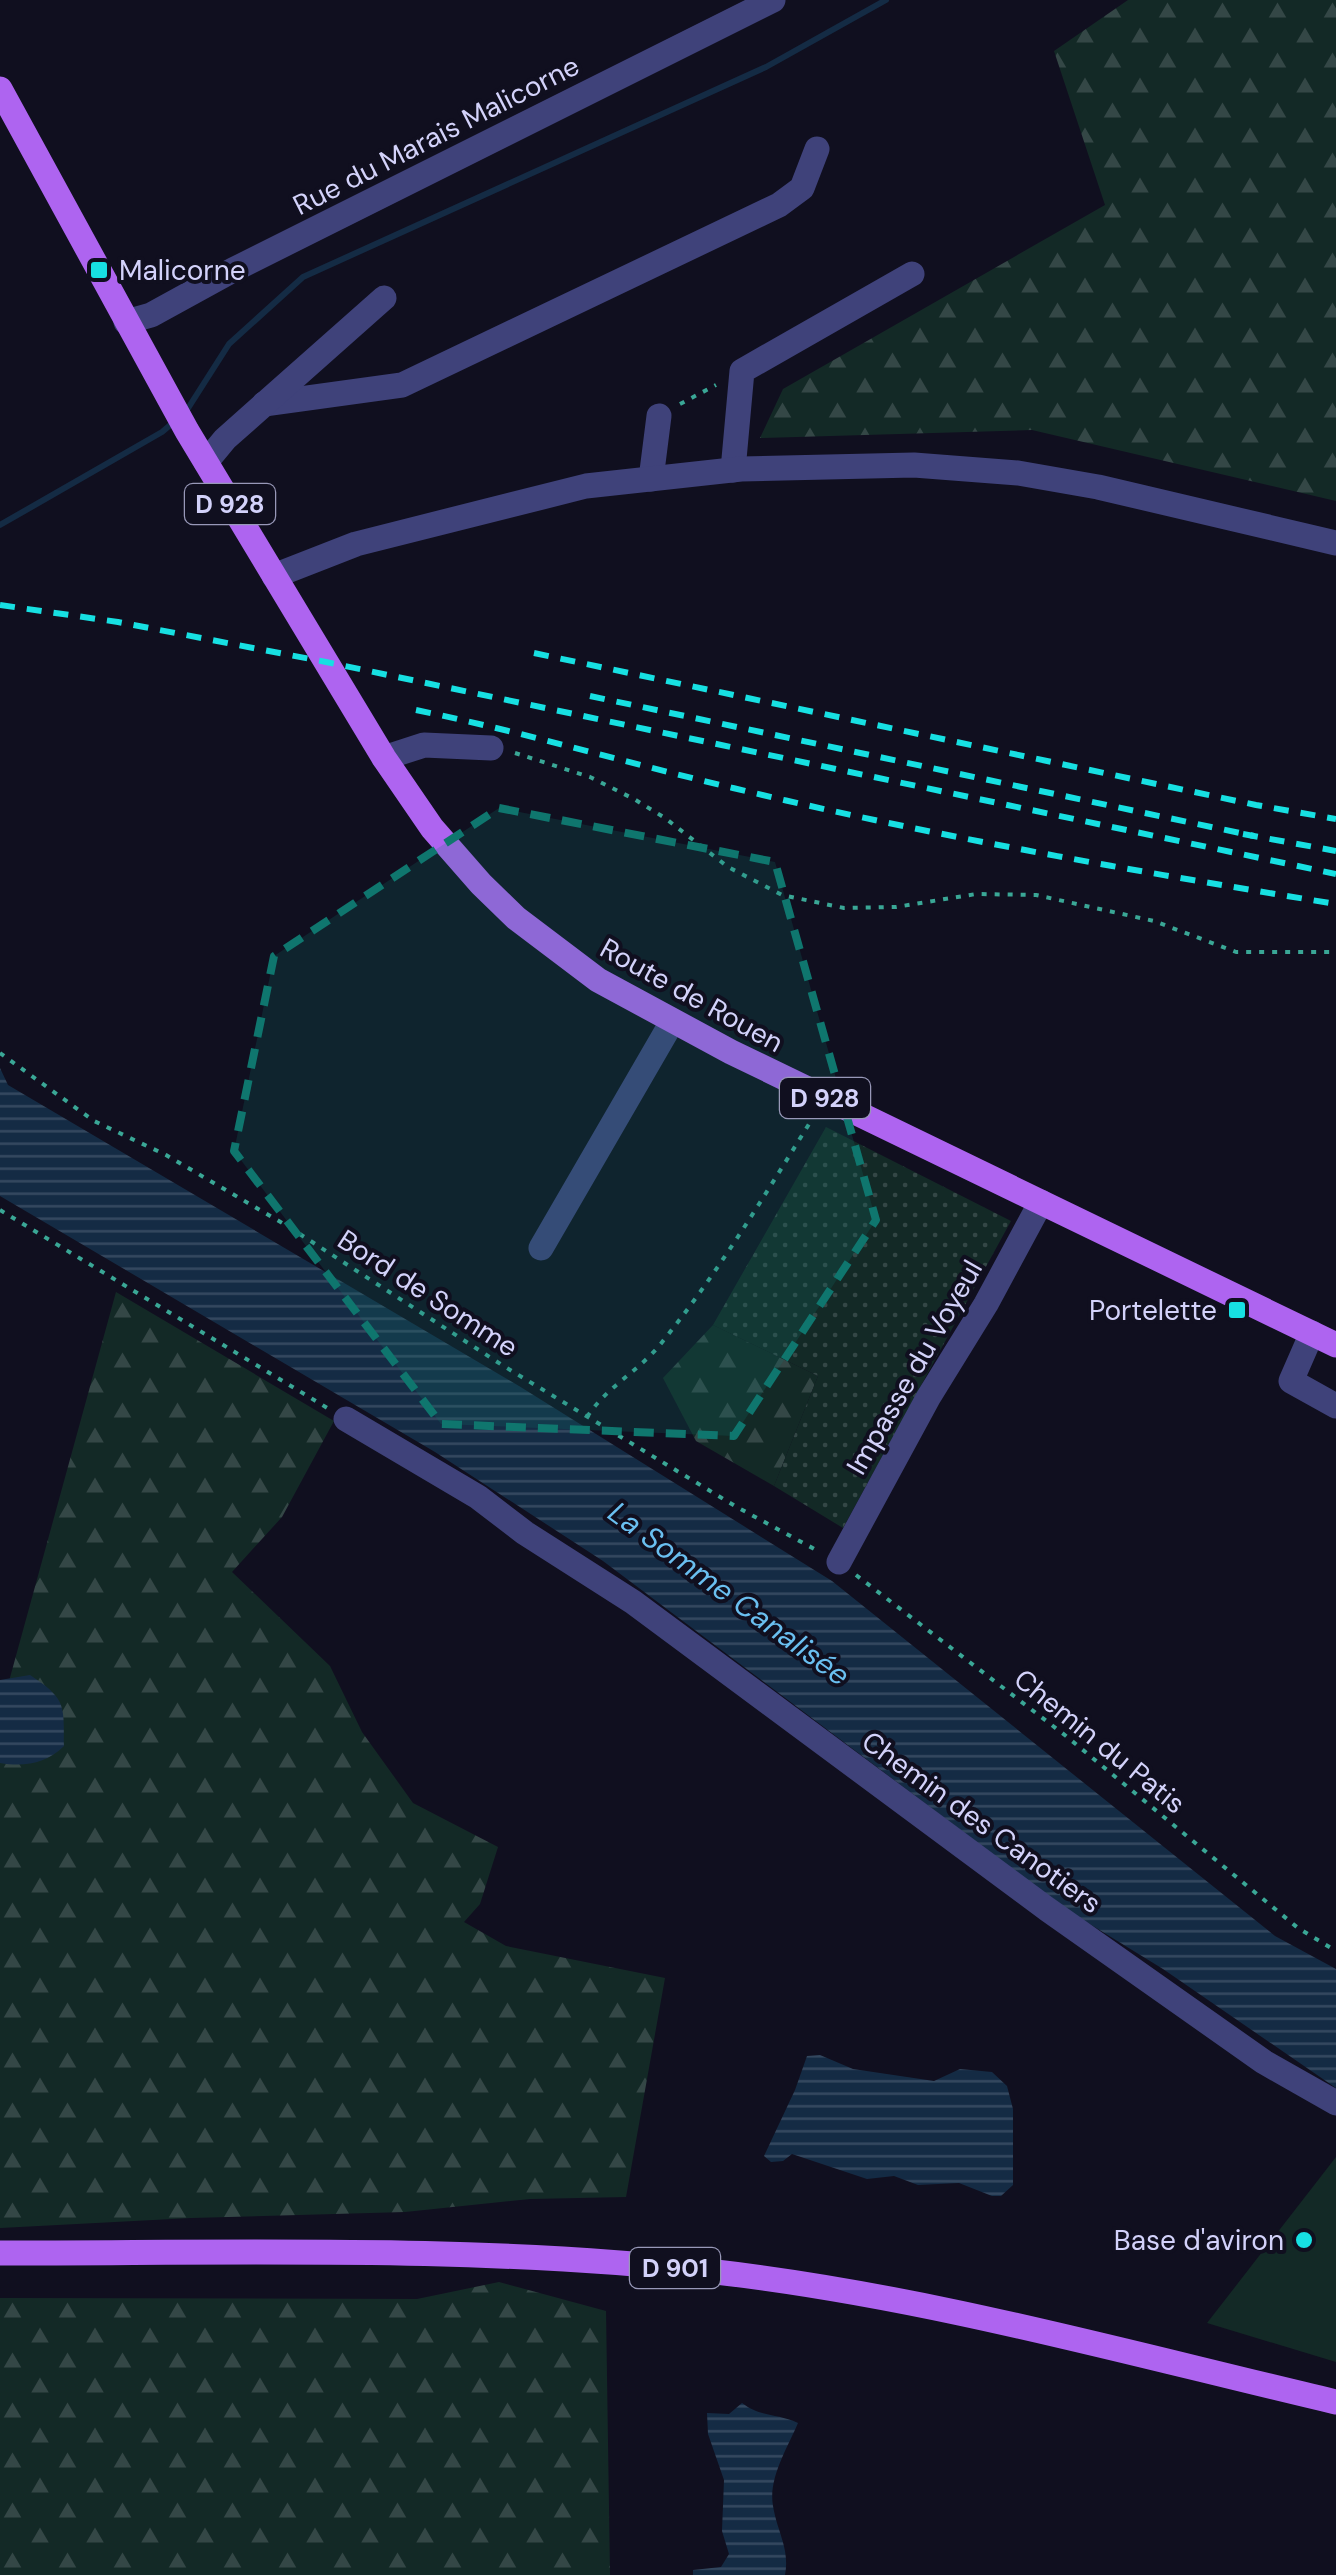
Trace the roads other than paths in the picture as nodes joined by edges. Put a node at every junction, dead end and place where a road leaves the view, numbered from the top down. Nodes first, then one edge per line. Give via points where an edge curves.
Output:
1 (773, 0) edge
2 (0, 90) edge
3 (817, 150) dead end
4 (912, 274) dead end
5 (384, 298) dead end
6 (126, 322) junction
7 (264, 404) junction
8 (659, 416) road end
9 (206, 462) junction
10 (733, 470) junction
11 (651, 479) junction
12 (1336, 544) edge
13 (274, 576) junction
14 (490, 748) road end
15 (384, 758) junction
16 (672, 1022) junction
17 (1040, 1202) junction
18 (541, 1248) dead end
19 (1312, 1333) junction
20 (1336, 1345) edge
21 (1336, 1406) edge
22 (346, 1420) road end
23 (838, 1562) road end
24 (1336, 2103) edge
25 (0, 2253) edge
26 (1336, 2402) edge

1 - 6 street, Rue du Marais Malicorne
2 - 6 main road, D 928
3 - 7 street via 802,188 780,205 402,386
4 - 10 street via 742,371
5 - 7 street
6 - 9 main road, Route de Rouen / D 928
7 - 9 street
8 - 11 street
9 - 13 main road, Route de Rouen / D 928
10 - 11 street
10 - 12 street via 914,465 1018,473
11 - 13 street via 586,486 356,544
13 - 15 main road, Route de Rouen / D 928
14 - 15 street via 424,744
15 - 16 main road, Route de Rouen / D 928 via 432,828 516,918 571,962
16 - 17 main road, Route de Rouen / D 928
16 - 18 street
17 - 19 main road, Route de Rouen / D 928
17 - 23 street, Impasse du Voyeul
19 - 20 main road, Route de Rouen / D 928
19 - 21 street via 1291,1381
22 - 24 street, Chemin des Canotiers via 478,1497 634,1602 1048,1909 1264,2062
25 - 26 main road, D 901 via 486,2256 716,2272 932,2307

